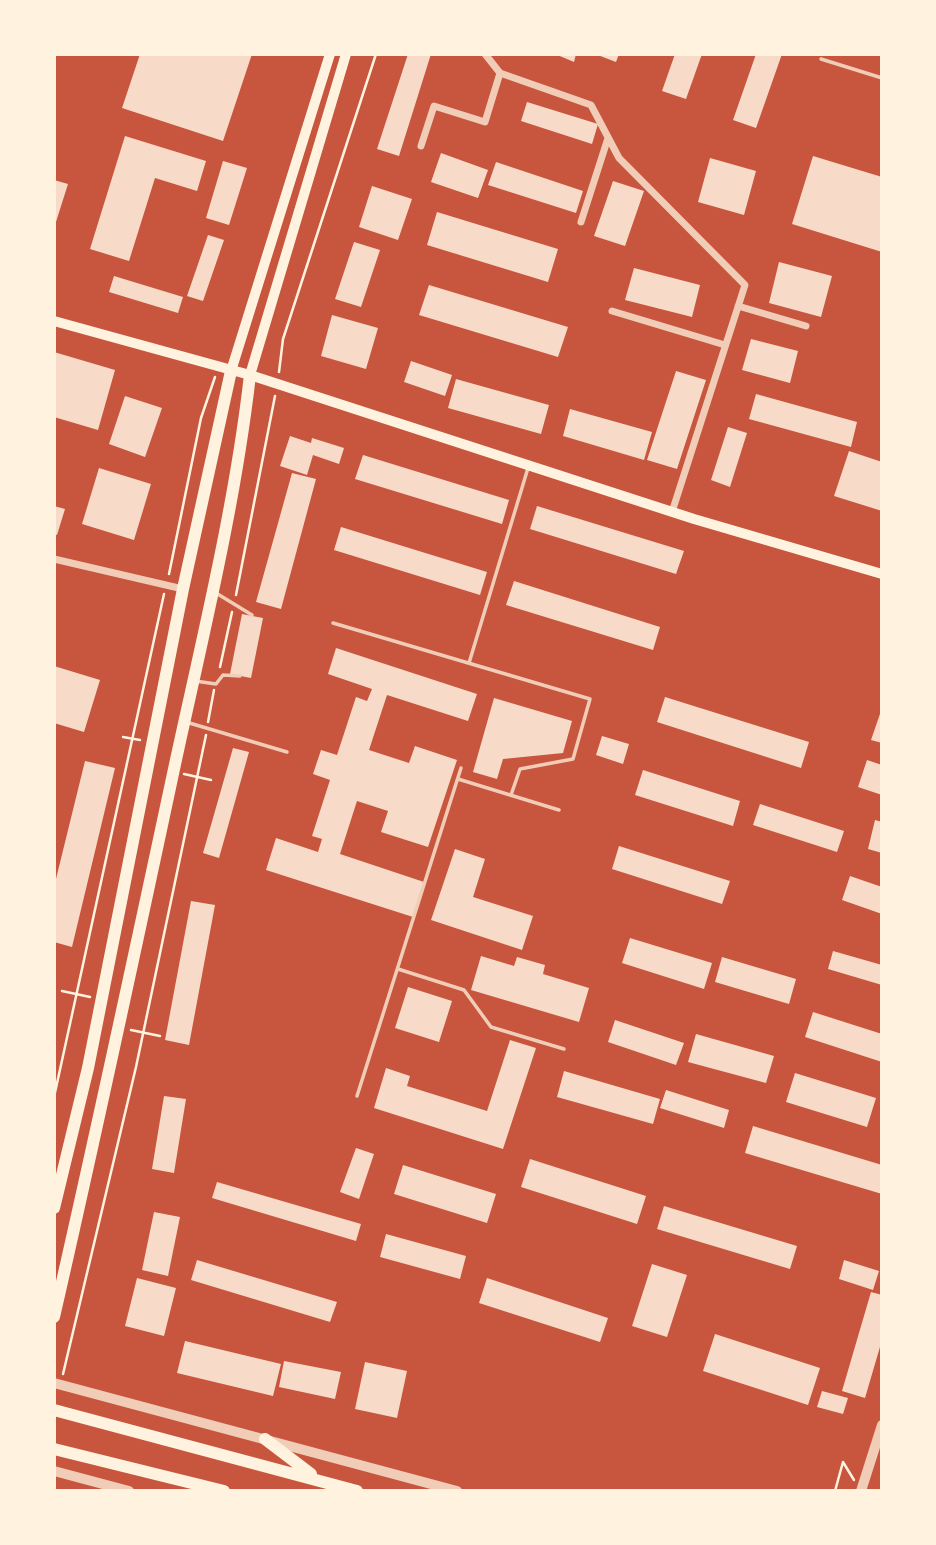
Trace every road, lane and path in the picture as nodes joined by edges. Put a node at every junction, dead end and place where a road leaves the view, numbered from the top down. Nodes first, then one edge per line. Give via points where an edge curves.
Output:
1 (330, 54) edge
2 (346, 54) edge
3 (485, 54) edge
4 (821, 59) dead end
5 (500, 73) junction
6 (882, 78) edge
7 (608, 138) junction
8 (421, 146) dead end
9 (581, 222) dead end
10 (738, 306) junction
11 (612, 311) dead end
12 (54, 321) edge
13 (806, 326) dead end
14 (726, 345) junction
15 (231, 371) junction
16 (250, 375) junction
17 (528, 466) junction
18 (672, 512) junction
19 (54, 559) edge
20 (882, 574) edge
21 (183, 589) junction
22 (211, 589) junction
23 (252, 615) dead end
24 (333, 623) dead end
25 (469, 663) junction
26 (240, 676) dead end
27 (193, 681) junction
28 (184, 722) junction
29 (287, 752) dead end
30 (461, 768) dead end
31 (458, 779) junction
32 (511, 795) junction
33 (559, 810) dead end
34 (398, 969) junction
35 (564, 1049) dead end
36 (357, 1097) dead end
37 (54, 1208) edge
38 (54, 1317) edge
39 (54, 1383) edge
40 (54, 1410) edge
41 (882, 1425) edge
42 (265, 1439) junction
43 (54, 1450) edge
44 (54, 1471) edge
45 (317, 1479) junction
46 (855, 1481) dead end
47 (129, 1491) edge
48 (225, 1491) edge
49 (357, 1491) edge
50 (457, 1491) edge
51 (835, 1491) edge
52 (861, 1491) edge

1 - 15 main road
2 - 16 main road
3 - 5 street
4 - 6 lane
5 - 7 street via 591,104
5 - 8 street via 485,122 433,106
7 - 9 street
7 - 10 street via 619,158 744,285
10 - 13 street
10 - 14 street
11 - 14 street
12 - 15 main road
14 - 18 street
15 - 16 main road
15 - 21 main road
16 - 17 main road
16 - 22 main road via 244,429
17 - 18 main road
17 - 25 lane
18 - 20 main road
19 - 21 street
21 - 37 main road via 88,1068
22 - 23 lane
22 - 27 main road
24 - 25 lane
25 - 32 lane via 590,699 573,759 520,769
26 - 27 lane via 223,675 216,684
27 - 28 main road
28 - 29 lane
28 - 38 main road
30 - 31 lane
31 - 32 lane
31 - 34 lane
32 - 33 lane
34 - 35 lane via 464,990 491,1027
34 - 36 lane
39 - 42 street
40 - 45 main road
41 - 52 street
42 - 45 main road
42 - 50 street
43 - 48 main road
44 - 47 street
45 - 49 main road
46 - 51 path via 843,1462

